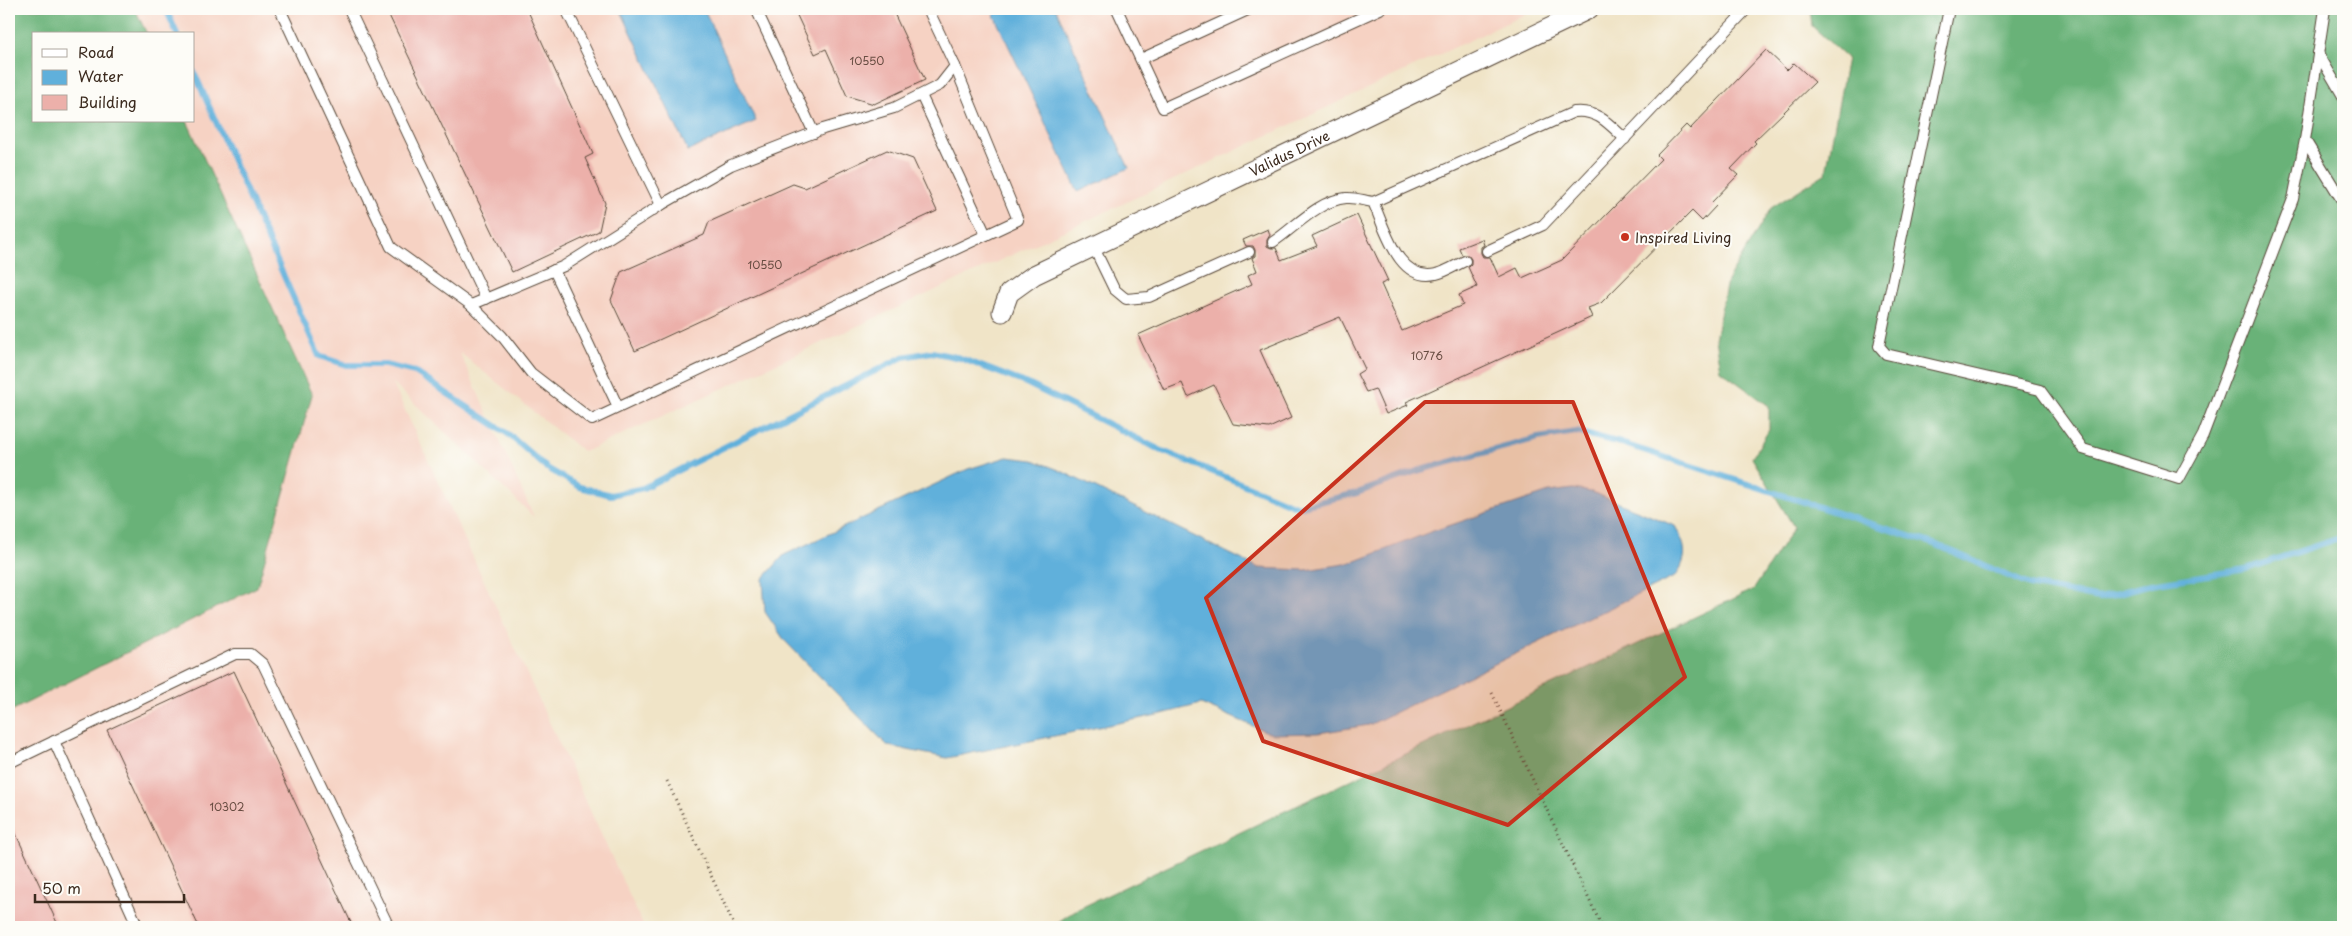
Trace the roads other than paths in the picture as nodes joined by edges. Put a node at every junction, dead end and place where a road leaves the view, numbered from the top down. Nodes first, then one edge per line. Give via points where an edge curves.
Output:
1 (280, 9) edge
2 (349, 9) edge
3 (566, 9) edge
4 (756, 9) edge
5 (928, 9) edge
6 (1117, 9) edge
7 (1250, 9) edge
8 (1380, 9) edge
9 (1589, 9) edge
10 (1747, 9) edge
11 (1949, 9) edge
12 (2325, 9) edge
13 (2318, 53) junction
14 (1141, 59) junction
15 (955, 66) junction
16 (921, 95) junction
17 (2343, 96) edge
18 (814, 133) junction
19 (1624, 140) junction
20 (2305, 140) junction
21 (1373, 202) junction
22 (2343, 202) edge
23 (662, 205) junction
24 (986, 235) junction
25 (1273, 242) dead end
26 (1094, 248) junction
27 (1487, 251) dead end
28 (1249, 252) dead end
29 (1465, 261) dead end
30 (554, 270) junction
31 (486, 299) junction
32 (470, 305) junction
33 (1002, 312) dead end
34 (618, 407) junction
35 (54, 741) junction
36 (9, 763) edge
37 (138, 927) edge
38 (389, 927) edge

1 - 32 lane via 391,247
2 - 31 lane
3 - 23 lane
4 - 18 lane
5 - 15 lane
6 - 14 lane
7 - 14 lane
8 - 14 lane via 1163,108
9 - 26 street, Validus Drive
10 - 19 lane
11 - 20 lane via 1879,346 1886,354 2040,390 2083,449 2179,479 2203,435 2293,199
12 - 13 lane
13 - 17 lane
13 - 20 lane
15 - 16 lane via 940,86
15 - 24 lane via 1018,220
16 - 18 lane via 894,108
16 - 24 lane
18 - 23 lane via 731,165
19 - 21 lane via 1601,116 1574,112
19 - 27 lane via 1543,225
20 - 22 lane
21 - 25 lane via 1346,197 1325,204
21 - 29 lane via 1399,259 1407,268 1436,274
23 - 30 lane
24 - 34 lane
26 - 28 lane via 1114,289 1126,299 1149,297
26 - 33 street, Validus Drive via 1034,275 1009,293
30 - 31 lane
30 - 34 lane
31 - 32 lane
32 - 34 lane via 502,336 531,373 592,420
35 - 36 lane
35 - 37 lane
35 - 38 lane via 235,654 251,654 263,664

